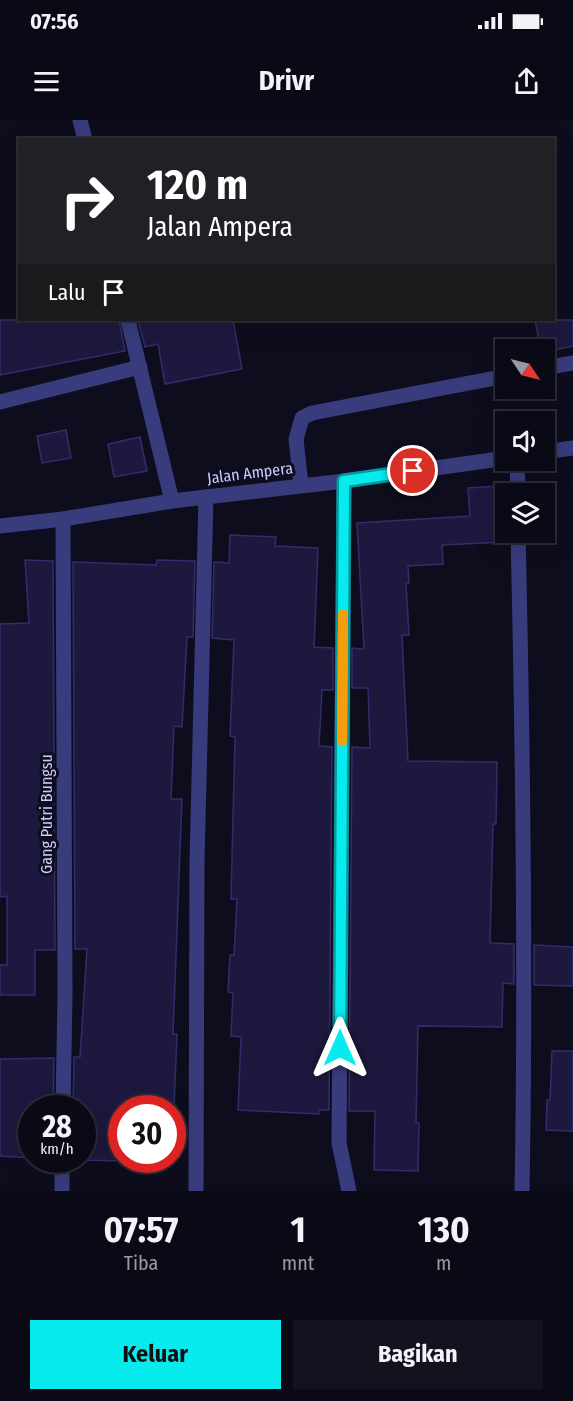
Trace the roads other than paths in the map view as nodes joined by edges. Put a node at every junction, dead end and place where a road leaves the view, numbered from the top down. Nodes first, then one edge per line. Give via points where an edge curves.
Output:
1 (80, 120) edge
2 (84, 138) edge
3 (128, 321) edge
4 (573, 363) edge
5 (555, 366) edge
6 (140, 367) junction
7 (495, 378) edge
8 (0, 402) edge
9 (573, 448) edge
10 (555, 451) edge
11 (495, 460) edge
12 (300, 479) junction
13 (344, 481) junction
14 (206, 497) junction
15 (172, 501) junction
16 (63, 519) junction
17 (0, 526) edge
18 (518, 543) edge
19 (63, 1095) edge
20 (62, 1173) edge
21 (62, 1191) edge
22 (196, 1191) edge
23 (349, 1191) edge
24 (522, 1191) edge

1 - 2 street
3 - 6 street
4 - 5 street
6 - 8 street
6 - 15 street
7 - 12 street via 302,418 296,439
9 - 10 street
11 - 13 street, Jalan Ampera
12 - 13 street, Jalan Ampera
12 - 14 street, Jalan Ampera
13 - 23 street via 339,1143
14 - 15 street, Jalan Ampera
14 - 22 street via 197,862
15 - 16 street, Jalan Ampera
16 - 17 street, Jalan Ampera
16 - 19 street, Gang Putri Bungsu
18 - 24 street via 524,842
20 - 21 street

